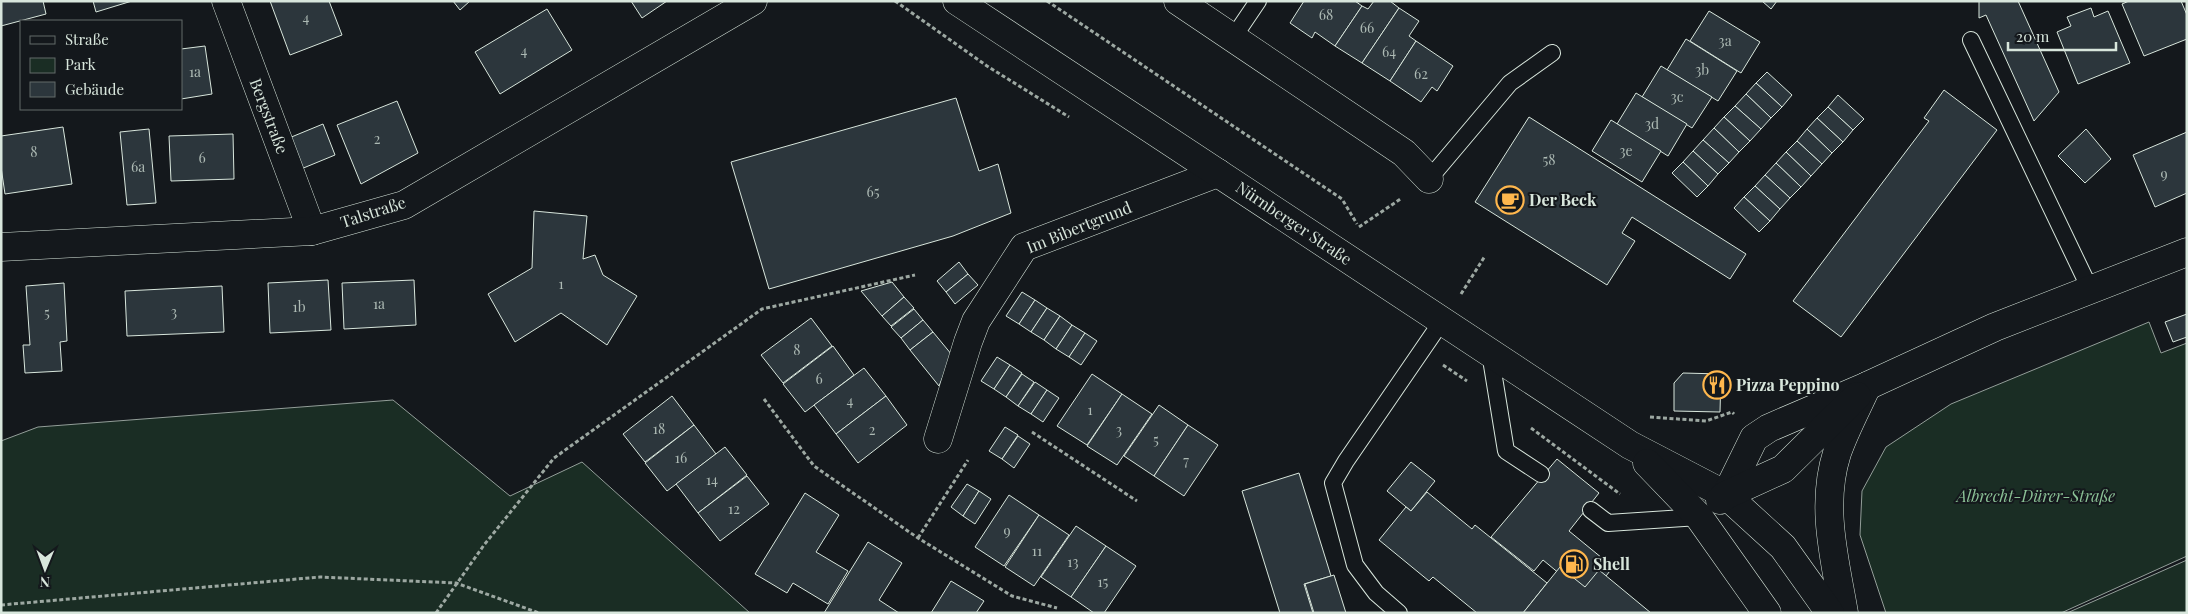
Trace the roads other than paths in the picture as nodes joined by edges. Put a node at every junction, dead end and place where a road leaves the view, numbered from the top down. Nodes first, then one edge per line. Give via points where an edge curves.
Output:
1 (226, 1) edge
2 (753, 1) edge
3 (957, 1) edge
4 (1178, 1) edge
5 (1258, 1) edge
6 (1233, 38) junction
7 (1970, 40) dead end
8 (1552, 53) dead end
9 (1218, 173) junction
10 (1429, 179) joint
11 (312, 231) junction
12 (1, 248) edge
13 (2187, 252) edge
14 (2090, 289) junction
15 (1442, 321) junction
16 (1490, 354) junction
17 (1867, 386) junction
18 (938, 439) dead end
19 (1630, 445) junction
20 (1541, 474) dead end
21 (1726, 495) junction
22 (1591, 510) dead end
23 (1699, 516) junction
24 (1399, 613) edge
25 (1767, 613) edge
26 (1830, 613) edge
27 (1844, 613) edge

1 - 11 street, Bergstraße
2 - 11 street, Talstraße via 404,205
3 - 9 street, Nürnberger Straße
4 - 6 street
5 - 6 lane
6 - 10 street via 1404,153
7 - 14 lane
8 - 10 lane via 1510,83
9 - 15 street, Nürnberger Straße
9 - 18 street, Im Bibertgrund via 1024,247 976,321
11 - 12 street, Talstraße
13 - 14 street
14 - 17 street via 1995,327
15 - 16 street, Nürnberger Straße
15 - 24 lane via 1333,483 1355,565 1376,593
16 - 19 street, Nürnberger Straße
16 - 20 lane via 1506,451
17 - 21 street via 1783,469
17 - 21 street via 1769,428 1754,438
17 - 27 street via 1837,454 1830,494 1828,520
19 - 21 street, Nürnberger Straße
19 - 23 street, Nürnberger Straße
21 - 23 street
21 - 26 street, Nürnberger Straße via 1783,547
22 - 23 lane via 1608,523
23 - 25 street, Nürnberger Straße

